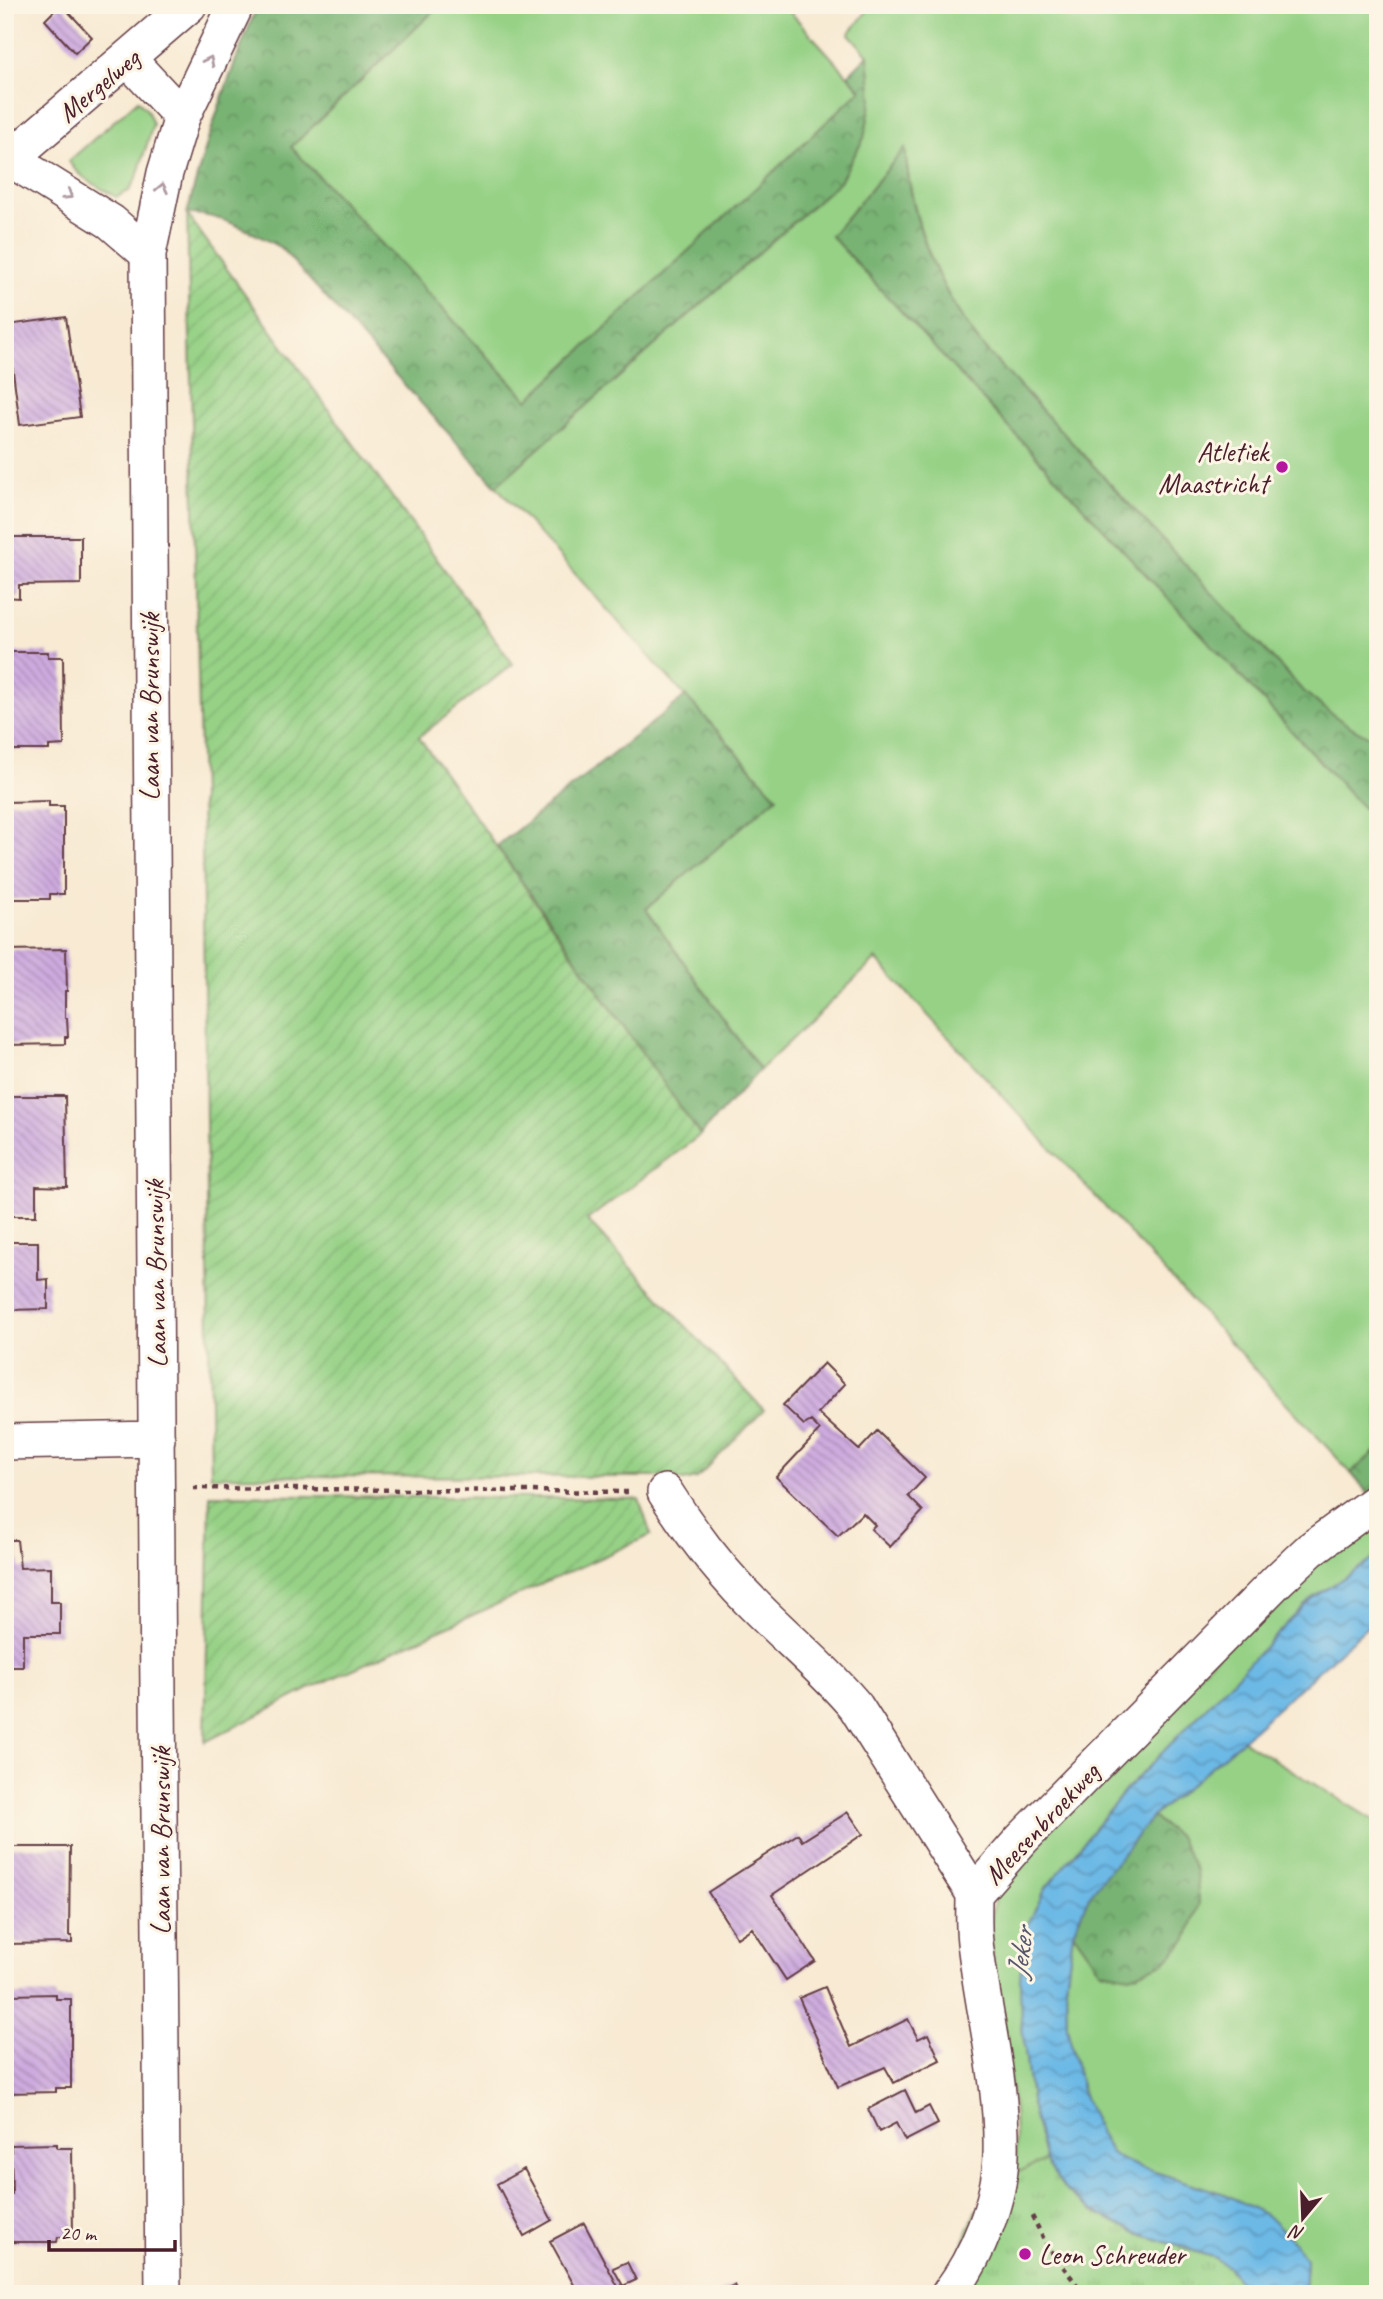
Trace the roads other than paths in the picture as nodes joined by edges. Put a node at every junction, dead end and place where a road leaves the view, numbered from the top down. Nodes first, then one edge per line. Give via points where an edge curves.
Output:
1 (189, 5) edge
2 (236, 5) edge
3 (128, 59) junction
4 (182, 117) junction
5 (8, 161) edge
6 (148, 254) junction
7 (157, 1439) junction
8 (5, 1442) edge
9 (665, 1492) road end
10 (1378, 1500) edge
11 (974, 1894) junction
12 (163, 2294) edge
13 (949, 2294) edge

1 - 3 street, Mergelweg
4 -> 2 street, Laan van Brunswijk
3 - 4 street
3 - 5 street, Mergelweg
6 -> 4 street, Laan van Brunswijk
5 -> 6 street via 111,222
6 - 7 street, Laan van Brunswijk
7 - 8 street
7 - 12 street, Laan van Brunswijk
9 - 11 street via 720,1570 856,1707
10 - 11 street, Meesenbroekweg via 1278,1580 1022,1839
11 - 13 street, Meesenbroekweg via 975,1940 1002,2156 979,2246

